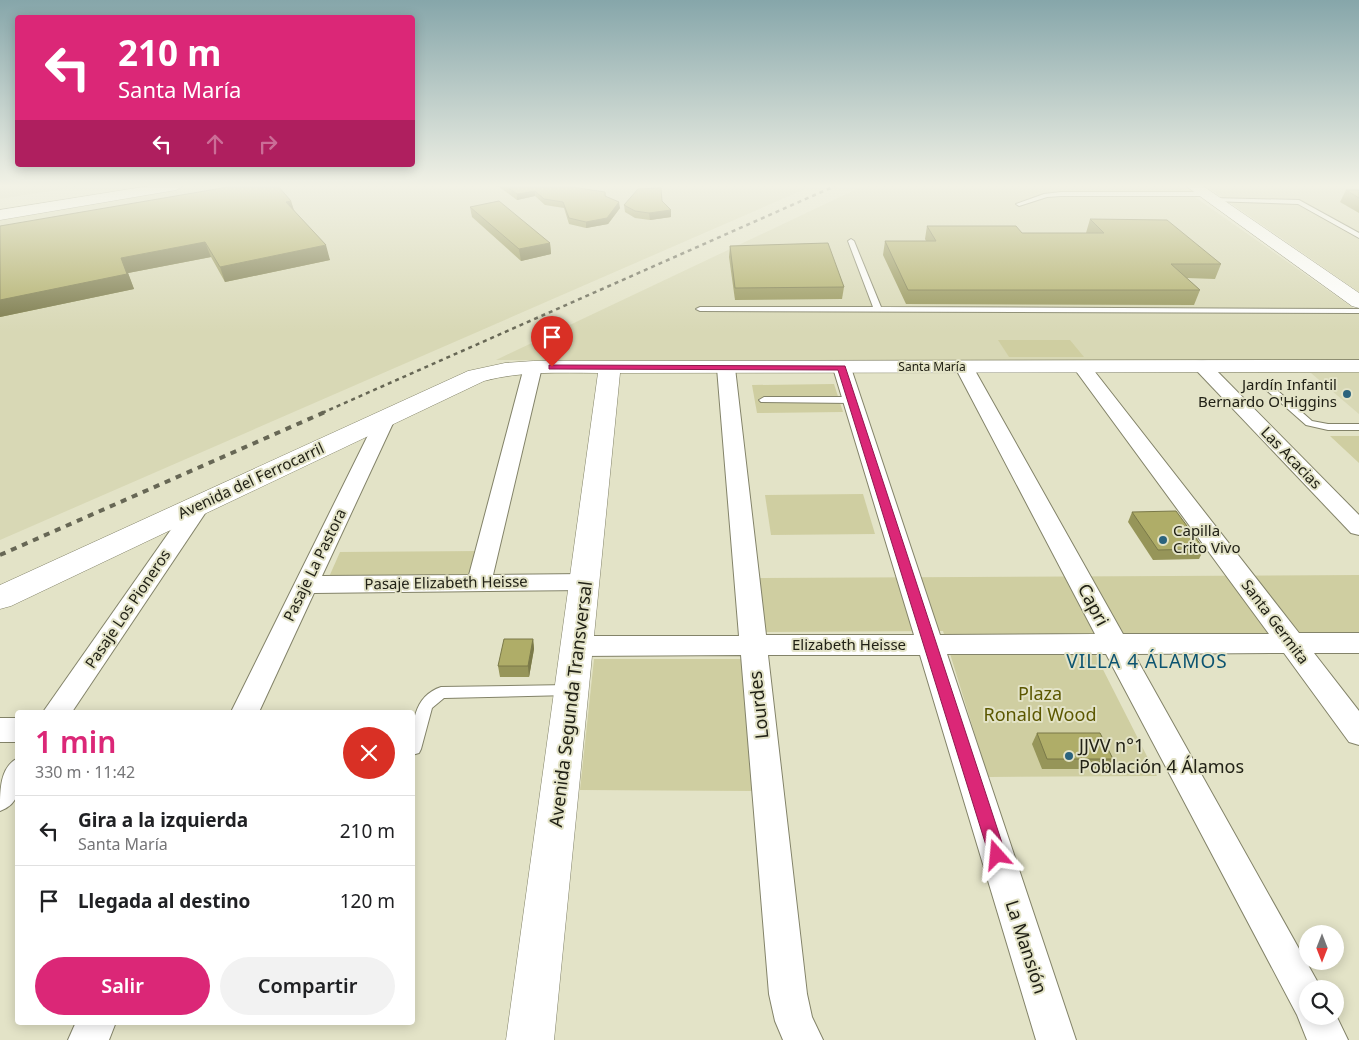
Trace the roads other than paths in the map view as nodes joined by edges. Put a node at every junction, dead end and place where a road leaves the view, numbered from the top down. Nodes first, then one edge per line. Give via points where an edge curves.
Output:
1 (1262, 235) edge
2 (851, 240) dead end
3 (1359, 302) edge
4 (700, 309) dead end
5 (878, 310) junction
6 (1359, 311) edge
7 (1202, 366) junction
8 (1359, 366) edge
9 (533, 367) junction
10 (610, 367) junction
11 (964, 367) junction
12 (1082, 367) junction
13 (726, 368) junction
14 (842, 368) junction
15 (505, 369) joint
16 (1267, 386) dead end
17 (764, 400) dead end
18 (852, 400) junction
19 (385, 418) junction
20 (1359, 427) edge
21 (199, 506) junction
22 (1359, 528) edge
23 (586, 582) junction
24 (478, 583) junction
25 (306, 585) junction
26 (0, 598) edge
27 (1359, 643) edge
28 (930, 644) junction
29 (1114, 644) junction
30 (1292, 644) junction
31 (753, 645) junction
32 (578, 646) junction
33 (573, 690) junction
34 (58, 710) edge
35 (246, 710) edge
36 (0, 730) edge
37 (15, 730) edge
38 (1359, 733) edge
39 (415, 745) edge
40 (15, 775) edge
41 (0, 797) edge
42 (1299, 984) edge
43 (96, 1025) edge
44 (1320, 1025) edge
45 (88, 1040) edge
46 (530, 1040) edge
47 (803, 1040) edge
48 (1056, 1040) edge
49 (1328, 1040) edge

1 - 3 street
2 - 5 lane
4 - 5 lane
5 - 6 lane
7 - 8 street, Santa María
7 - 12 street, Santa María
7 - 22 street, Las Acacias
9 - 10 street, Santa María
9 - 15 street, Santa María
9 - 24 street
10 - 13 street, Santa María
10 - 23 street, Avenida Segunda Transversal
11 - 12 street, Santa María
11 - 14 street, Santa María
11 - 29 street, Capri
12 - 30 street, Santa Germita
13 - 14 street, Santa María
13 - 31 street, Lourdes
14 - 18 street, La Mansión
15 - 19 street, Avenida del Ferrocarril via 476,376
16 - 20 lane via 1309,422 1328,427
17 - 18 lane
18 - 28 street, La Mansión
19 - 21 street, Avenida del Ferrocarril
19 - 25 street, Pasaje La Pastora
21 - 26 street, Avenida del Ferrocarril
21 - 34 street, Pasaje Los Pioneros
23 - 24 street, Pasaje Elizabeth Heisse
23 - 32 street, Avenida Segunda Transversal
24 - 25 street, Pasaje Elizabeth Heisse
25 - 35 street, Pasaje La Pastora
27 - 30 street, Elizabeth Heisse
28 - 29 street, Elizabeth Heisse
28 - 31 street, Elizabeth Heisse
28 - 48 street, La Mansión
29 - 30 street, Elizabeth Heisse
29 - 42 street, Capri
30 - 38 street, Santa Germita
31 - 32 street, Elizabeth Heisse
31 - 47 street, Lourdes via 790,1007
32 - 33 street, Avenida Segunda Transversal
33 - 39 lane via 441,693 425,707
33 - 46 street, Avenida Segunda Transversal
36 - 37 street
40 - 41 street
43 - 45 street
44 - 49 street

